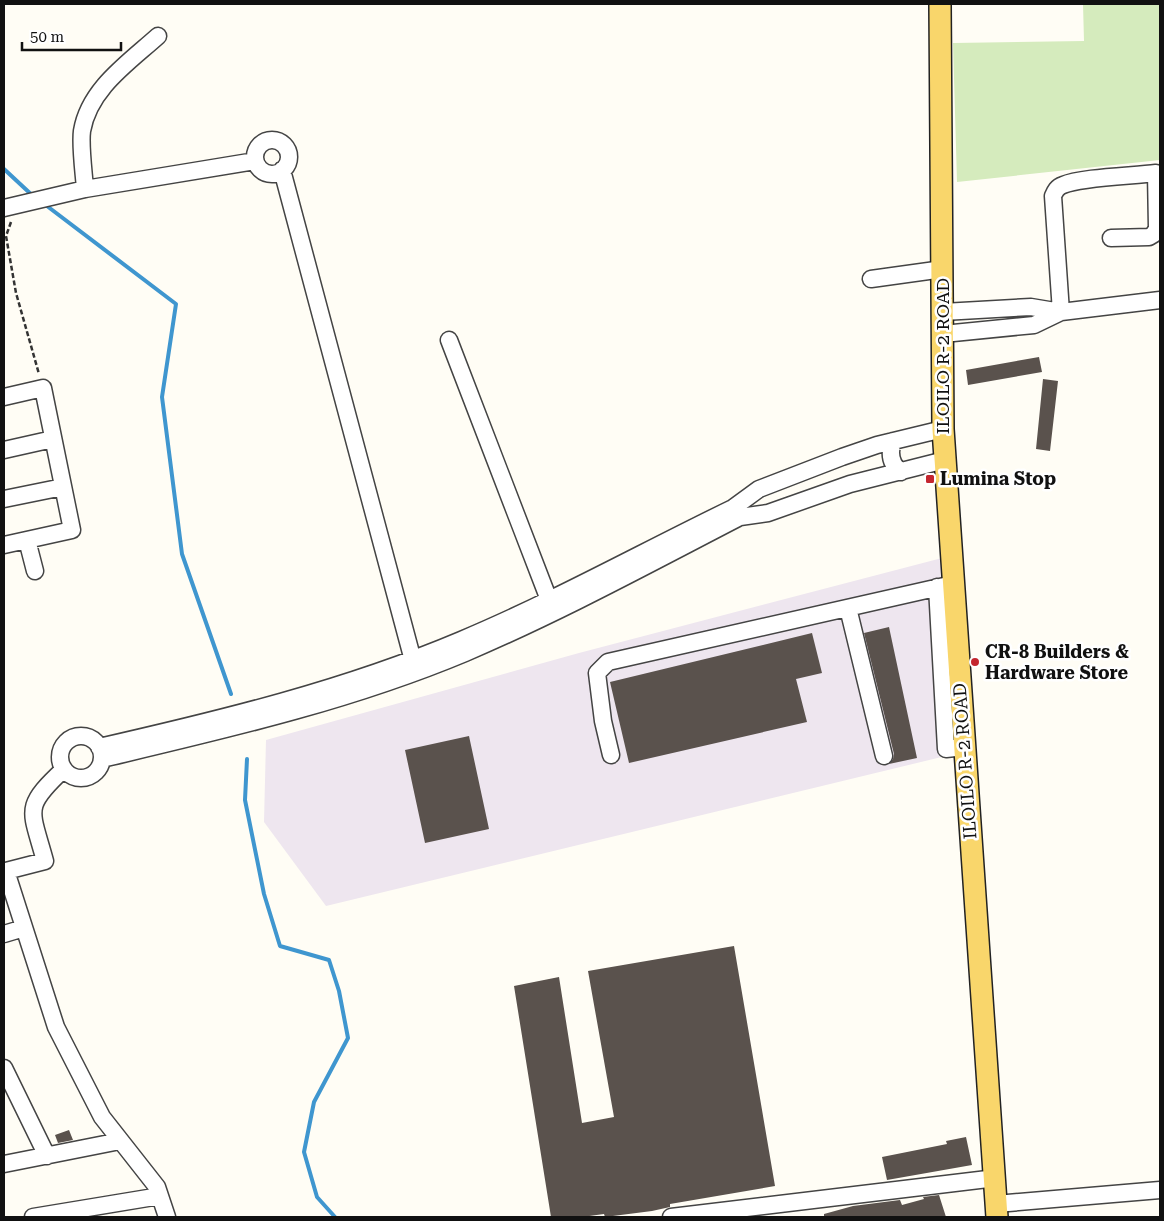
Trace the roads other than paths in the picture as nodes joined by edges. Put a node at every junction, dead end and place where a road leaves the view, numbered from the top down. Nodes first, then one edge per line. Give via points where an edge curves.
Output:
1 (940, 4) edge
2 (158, 36) dead end
3 (255, 161) junction
4 (282, 170) junction
5 (85, 190) junction
6 (11, 206) edge
7 (1111, 238) dead end
8 (943, 269) junction
9 (871, 279) dead end
10 (1160, 300) edge
11 (942, 312) junction
12 (1061, 312) junction
13 (943, 334) junction
14 (449, 340) dead end
15 (4, 397) edge
16 (943, 429) junction
17 (53, 439) junction
18 (893, 441) junction
19 (4, 450) edge
20 (842, 458) junction
21 (945, 460) junction
22 (901, 472) junction
23 (850, 484) junction
24 (63, 487) junction
25 (759, 489) junction
26 (4, 500) edge
27 (768, 513) junction
28 (688, 537) junction
29 (27, 540) junction
30 (4, 546) edge
31 (36, 571) dead end
32 (945, 586) junction
33 (542, 608) junction
34 (848, 608) junction
35 (414, 665) junction
36 (100, 753) junction
37 (611, 755) dead end
38 (884, 756) dead end
39 (64, 769) junction
40 (4, 869) edge
41 (24, 928) junction
42 (4, 934) edge
43 (4, 1068) edge
44 (120, 1141) junction
45 (46, 1156) junction
46 (4, 1164) edge
47 (996, 1178) junction
48 (1160, 1190) edge
49 (160, 1196) junction
50 (997, 1211) edge
51 (33, 1217) edge
52 (167, 1217) edge
53 (671, 1217) edge

1 - 8 main road, ILOILO R-2 ROAD
2 - 5 street via 100,89 87,114 82,133
3 - 4 street via 264,172
3 - 4 street via 257,147 261,143 280,142 288,154
3 - 5 street
4 - 35 street
5 - 6 street
7 - 12 street via 1149,237 1154,234 1156,173 1078,182 1062,185 1056,190 1053,196
8 - 9 street
8 - 11 main road, ILOILO R-2 ROAD
10 - 12 street
11 - 12 street via 1031,307
11 - 13 main road, ILOILO R-2 ROAD
12 - 13 street via 1034,325
13 - 16 main road, ILOILO R-2 ROAD
14 - 33 street
15 - 17 street via 43,388
16 - 18 street
16 - 21 main road, ILOILO R-2 ROAD
17 - 19 street
17 - 24 street
18 - 20 street
18 - 22 street via 891,458
20 - 23 street
20 - 25 street
21 - 22 street
21 - 32 main road, ILOILO R-2 ROAD
22 - 23 street
23 - 27 street
24 - 26 street
24 - 29 street via 72,530
25 - 27 street
25 - 28 street
27 - 28 street via 740,517
28 - 33 street
29 - 30 street
29 - 31 street
32 - 34 street
32 - 47 main road, ILOILO R-2 ROAD via 964,747
33 - 35 street via 462,647
34 - 37 street via 608,662 597,673
34 - 38 street
35 - 36 street via 305,702
36 - 39 street via 100,766 90,776 76,777
36 - 39 street via 89,738 76,736 61,749
39 - 40 street via 40,792 32,810 45,861
40 - 41 street
41 - 42 street
41 - 44 street via 56,1027 102,1117
43 - 45 street
44 - 45 street
44 - 49 street via 157,1187
45 - 46 street
47 - 50 main road, ILOILO R-2 ROAD
47 - 53 street
48 - 50 street
49 - 51 street
49 - 52 street

